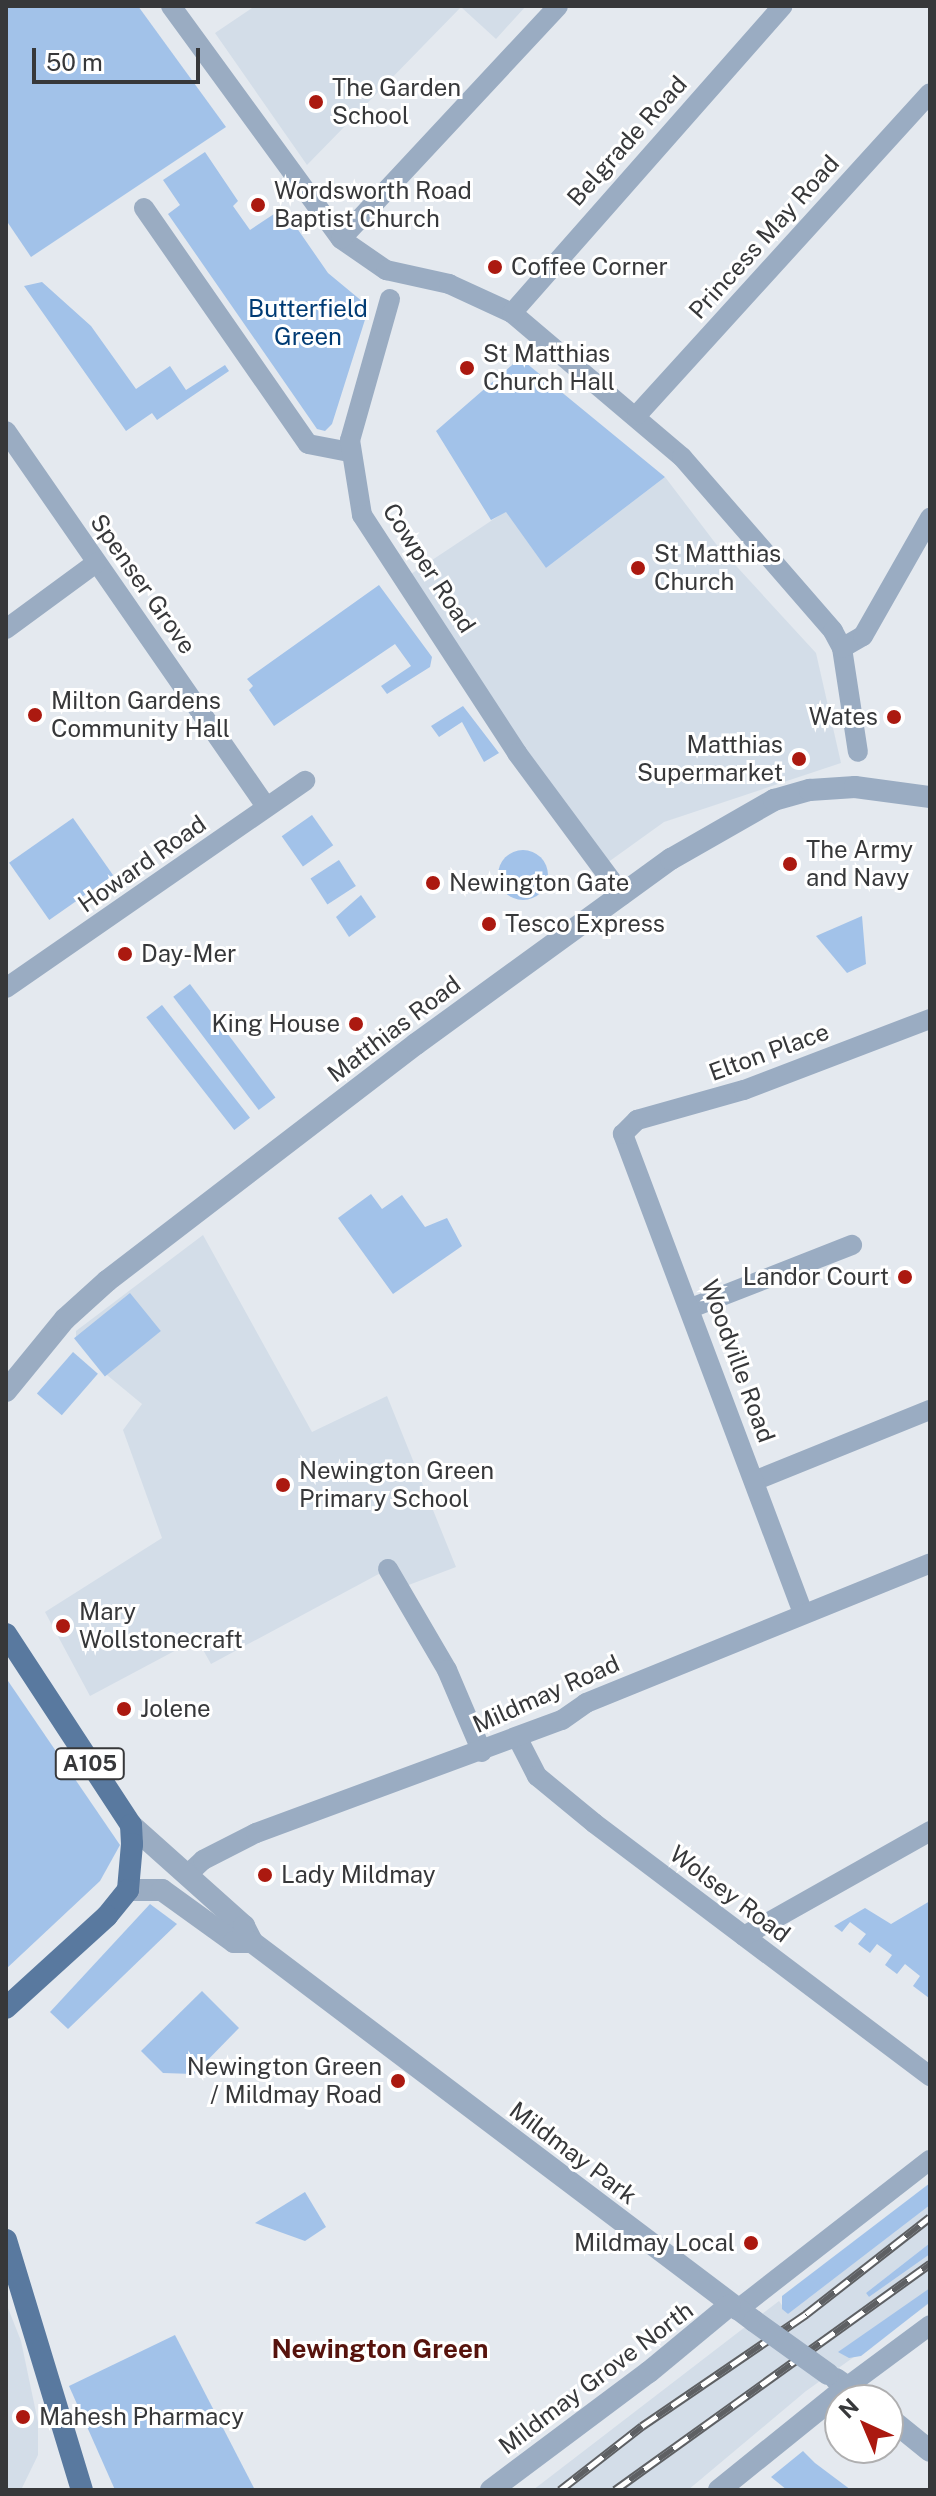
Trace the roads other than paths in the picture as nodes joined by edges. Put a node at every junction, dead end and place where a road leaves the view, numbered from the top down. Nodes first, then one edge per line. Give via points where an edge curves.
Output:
1 (171, 6) edge
2 (558, 6) edge
3 (783, 6) edge
4 (930, 93) edge
5 (144, 208) dead end
6 (341, 239) junction
7 (390, 299) dead end
8 (512, 313) junction
9 (637, 415) junction
10 (6, 431) edge
11 (350, 452) junction
12 (930, 518) edge
13 (96, 563) junction
14 (6, 629) edge
15 (842, 648) junction
16 (858, 752) dead end
17 (305, 781) dead end
18 (930, 797) edge
19 (266, 806) junction
20 (622, 895) junction
21 (6, 988) edge
22 (930, 1019) edge
23 (625, 1128) joint
24 (852, 1245) dead end
25 (691, 1308) junction
26 (6, 1391) edge
27 (930, 1410) edge
28 (754, 1481) junction
29 (930, 1563) edge
30 (388, 1569) dead end
31 (803, 1613) junction
32 (6, 1634) edge
33 (517, 1737) junction
34 (482, 1752) junction
35 (131, 1825) junction
36 (930, 1831) edge
37 (187, 1875) junction
38 (128, 1890) junction
39 (744, 1936) junction
40 (252, 1942) junction
41 (6, 2008) edge
42 (930, 2076) edge
43 (930, 2160) edge
44 (7, 2247) edge
45 (741, 2312) junction
46 (930, 2325) edge
47 (845, 2384) edge
48 (851, 2384) edge
49 (824, 2405) edge
50 (904, 2430) edge
51 (930, 2451) edge
52 (82, 2490) edge
53 (491, 2490) edge
54 (719, 2490) edge

1 - 6 street
2 - 6 street
3 - 8 street, Belgrade Road
4 - 9 street, Princess May Road
5 - 11 street via 308,444
6 - 8 street via 386,270 449,284
7 - 11 street, Cowper Road via 353,418
8 - 9 street
9 - 15 street via 701,479
10 - 13 street, Spenser Grove
11 - 20 street, Cowper Road via 355,493 368,529 521,758
12 - 15 street via 863,636
13 - 14 street
13 - 19 street, Spenser Grove
15 - 16 street
17 - 19 street, Howard Road
18 - 20 street, Matthias Road via 862,788 810,790 774,800 681,853
19 - 21 street, Howard Road
20 - 26 street, Matthias Road via 451,1017 107,1281 65,1319
22 - 23 street, Elton Place via 744,1090
23 - 25 street, Woodville Road via 624,1139
24 - 25 street
25 - 28 street, Woodville Road
27 - 28 street
28 - 31 street, Woodville Road
29 - 31 street, Mildmay Road
30 - 34 street via 447,1670
31 - 33 street, Mildmay Road
32 - 35 main road, A105
33 - 34 street, Mildmay Road
33 - 39 street, Wolsey Road via 537,1776
34 - 37 street, Mildmay Road via 256,1833 203,1860
35 - 37 street, Mildmay Park
35 - 38 main road
36 - 39 street
37 - 40 street, Mildmay Park via 244,1926
38 - 40 street, Mildmay Park via 162,1890 234,1942
38 - 41 main road via 107,1916
39 - 42 street, Wolsey Road
40 - 45 street, Mildmay Park
43 - 45 street, Mildmay Grove North
44 - 52 main road
45 - 47 street, Mildmay Park, bridge
45 - 53 street, Mildmay Grove North via 649,2372
46 - 48 street
49 - 54 street
50 - 51 street

